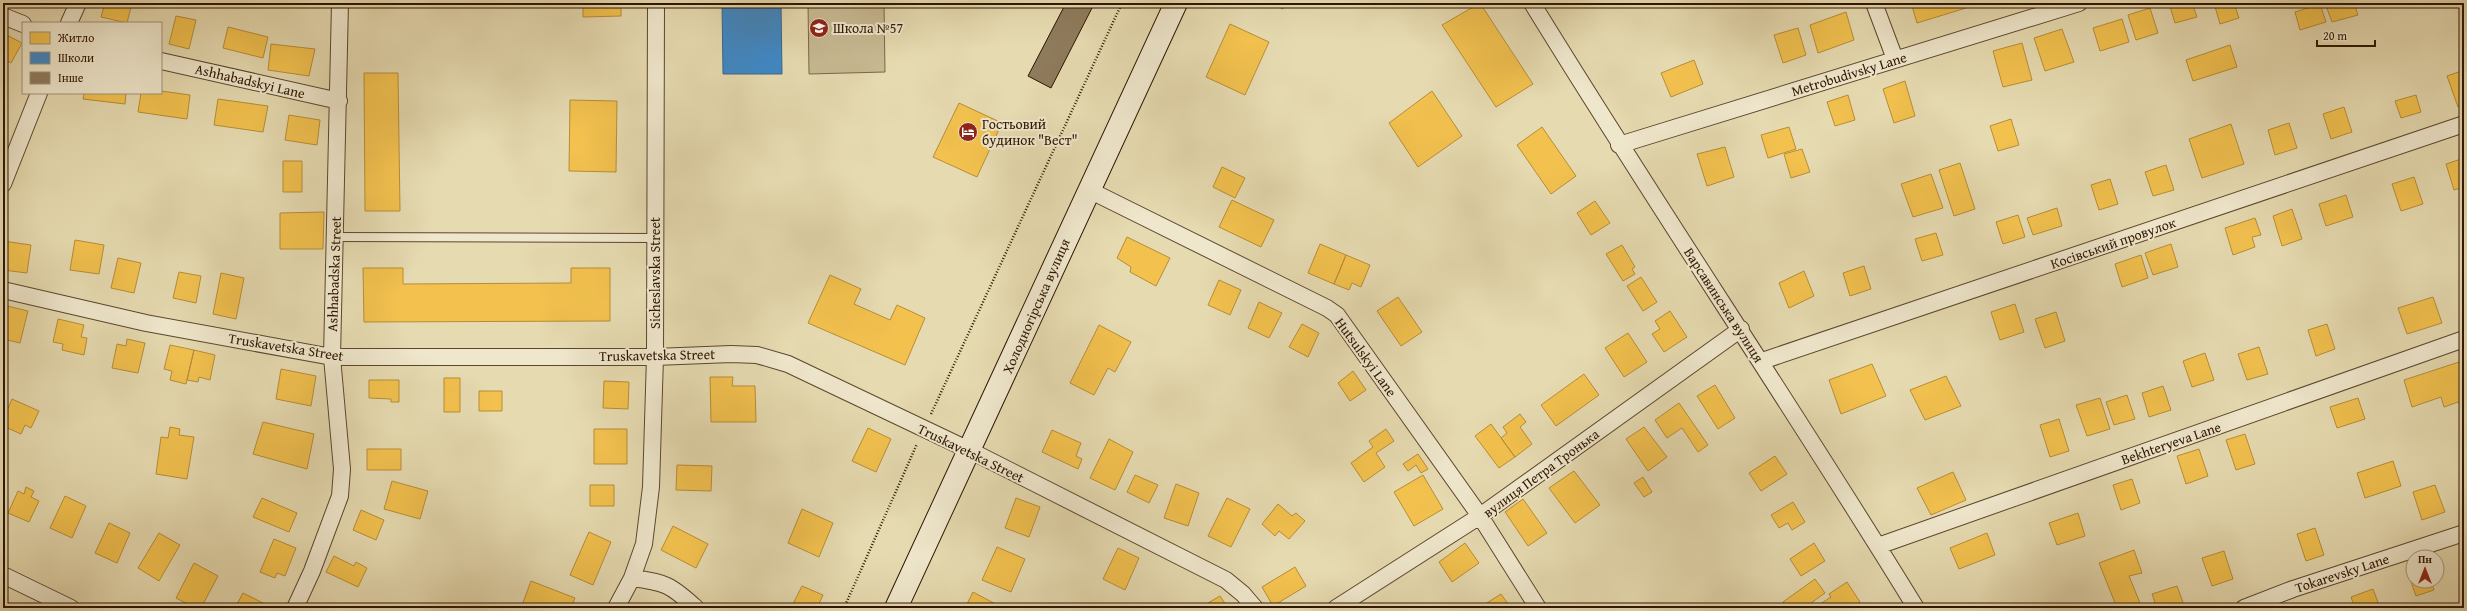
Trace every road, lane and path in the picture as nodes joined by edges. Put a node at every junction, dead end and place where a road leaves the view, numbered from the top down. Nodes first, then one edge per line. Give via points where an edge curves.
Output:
1 (78, 3) edge
2 (340, 3) edge
3 (656, 3) edge
4 (1122, 3) edge
5 (1176, 3) edge
6 (1532, 3) edge
7 (1874, 3) edge
8 (2079, 3) edge
9 (3, 16) edge
10 (69, 22) edge
11 (22, 24) edge
12 (1896, 59) junction
13 (162, 61) edge
14 (39, 94) edge
15 (339, 101) junction
16 (2464, 124) edge
17 (1618, 144) junction
18 (3, 184) edge
19 (1089, 190) junction
20 (335, 237) junction
21 (655, 238) junction
22 (3, 290) edge
23 (1741, 330) junction
24 (2464, 339) edge
25 (332, 357) junction
26 (655, 357) junction
27 (1762, 361) junction
28 (924, 429) junction
29 (970, 451) junction
30 (1480, 516) junction
31 (2464, 533) edge
32 (1878, 546) junction
33 (3, 575) edge
34 (632, 578) junction
35 (71, 608) edge
36 (294, 608) edge
37 (616, 608) edge
38 (696, 608) edge
39 (844, 608) edge
40 (896, 608) edge
41 (1254, 608) edge
42 (1336, 608) edge
43 (1538, 608) edge
44 (1916, 608) edge
45 (2244, 608) edge

1 - 10 street
2 - 15 street, Ashhabadska Street
3 - 21 street, Sicheslavska Street
4 - 28 path
5 - 19 main road, Холодногірська вулиця
6 - 17 street, Варсавинська вулиця
7 - 12 street
8 - 12 street, Metrobudivsky Lane
9 - 11 street
12 - 17 street, Metrobudivsky Lane
13 - 15 street, Ashhabadskyi Lane
14 - 18 street
15 - 20 street, Ashhabadska Street
16 - 27 street, Косівський провулок
17 - 23 street, Варсавинська вулиця
19 - 29 main road, Холодногірська вулиця
19 - 30 street, Hutsulskyi Lane via 1337,315
20 - 21 lane
20 - 25 street, Ashhabadska Street
21 - 26 street, Sicheslavska Street
22 - 25 street, Truskavetska Street via 146,323
23 - 27 street, Варсавинська вулиця
23 - 30 street, вулиця Петра Тронька
24 - 32 street, Bekhteryeva Lane
25 - 26 street, Truskavetska Street
25 - 36 street, Ashhabadska Street via 342,469 340,496 312,571
26 - 28 street, Truskavetska Street via 731,354 770,358 788,364
26 - 34 street, Sicheslavska Street via 651,487 644,544
27 - 32 street, Варсавинська вулиця
28 - 29 street, Truskavetska Street
28 - 39 path
29 - 40 main road, Холодногірська вулиця
29 - 41 street, Truskavetska Street via 1226,580 1243,594
30 - 42 street, вулиця Петра Тронька
30 - 43 street, Hutsulskyi Lane
31 - 45 street, Tokarevsky Lane via 2293,589
32 - 44 street, Варсавинська вулиця
33 - 35 street
34 - 37 street, Sicheslavska Street
34 - 38 street via 660,582 675,589

